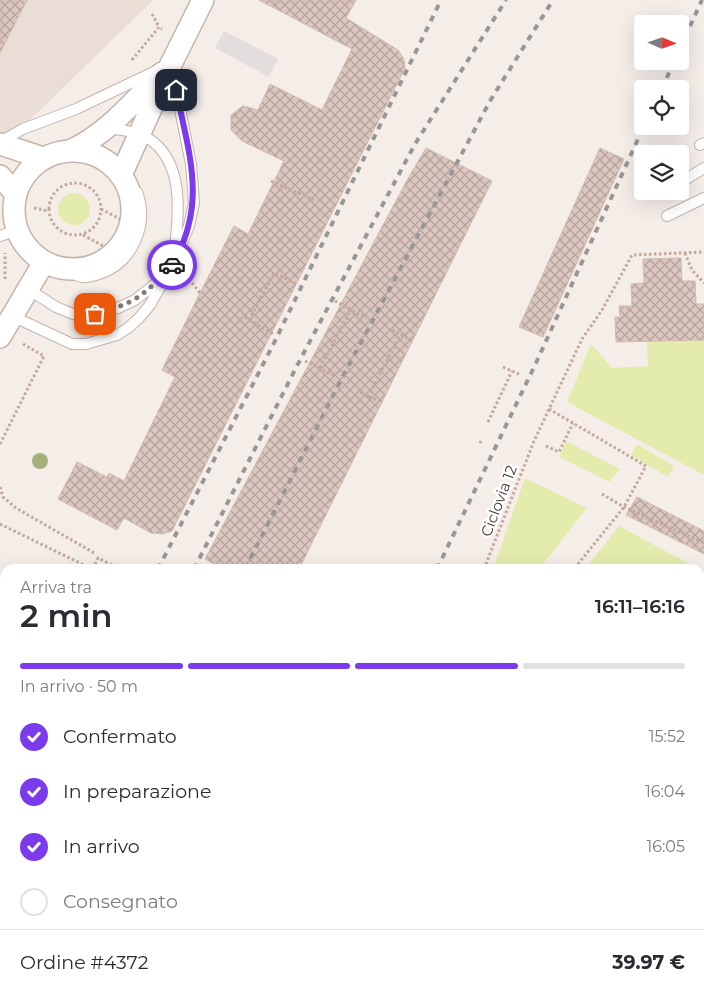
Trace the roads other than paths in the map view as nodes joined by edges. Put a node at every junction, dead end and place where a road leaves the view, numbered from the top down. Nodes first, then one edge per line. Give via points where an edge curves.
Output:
1 (203, 0) edge
2 (171, 64) junction
3 (107, 128) junction
4 (140, 134) junction
5 (0, 143) edge
6 (72, 150) junction
7 (43, 158) junction
8 (704, 168) edge
9 (0, 176) edge
10 (689, 177) edge
11 (124, 181) junction
12 (16, 194) junction
13 (704, 198) edge
14 (667, 216) dead end
15 (6, 234) edge
16 (44, 262) junction
17 (172, 264) junction
18 (28, 289) junction
19 (5, 329) edge

1 - 2 street
2 - 3 street
2 - 4 street
2 - 5 lane
2 - 17 lane via 194,192 189,226
3 - 4 lane
3 - 6 street
4 - 11 street
4 - 17 lane via 161,149 175,183 178,223
5 - 7 street
6 - 7 street
6 - 11 street via 99,156
7 - 12 street via 26,174
8 - 10 lane
9 - 12 street
11 - 16 street via 132,214 128,232 119,247 107,259 84,268 68,269
12 - 15 street
13 - 14 lane
15 - 16 street
16 - 18 street
17 - 18 lane via 153,286 135,300 88,315 66,311
17 - 19 lane via 150,305 139,318 128,328 104,339 76,345
18 - 19 street

